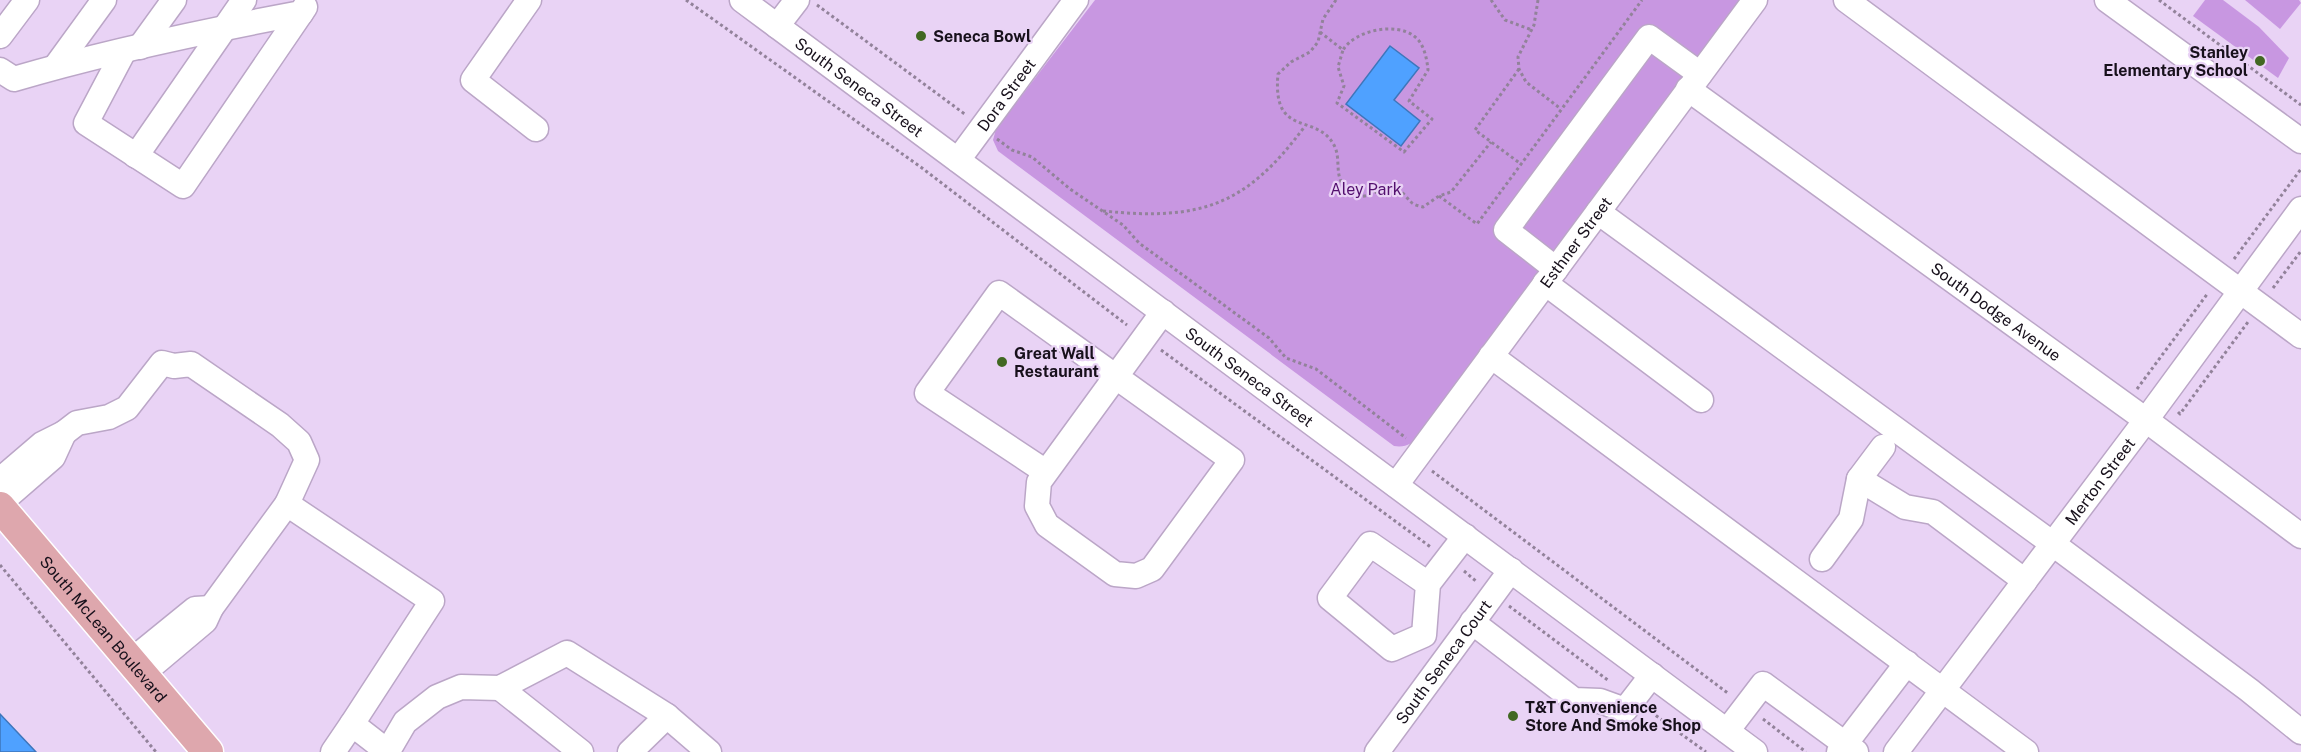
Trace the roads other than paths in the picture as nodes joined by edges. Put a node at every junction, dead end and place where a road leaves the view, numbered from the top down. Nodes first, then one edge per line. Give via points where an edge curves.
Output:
1 (27, 0) edge
2 (104, 0) edge
3 (174, 0) edge
4 (244, 0) edge
5 (529, 0) edge
6 (742, 0) edge
7 (797, 0) edge
8 (1076, 0) edge
9 (1755, 0) edge
10 (1846, 0) edge
11 (2119, 4) edge
12 (305, 6) edge
13 (777, 26) junction
14 (224, 28) junction
15 (0, 36) edge
16 (132, 49) junction
17 (56, 66) junction
18 (0, 70) edge
19 (1694, 81) junction
20 (537, 129) dead end
21 (2301, 141) edge
22 (136, 156) junction
23 (958, 160) junction
24 (2301, 208) edge
25 (1598, 212) junction
26 (1551, 276) junction
27 (2241, 291) junction
28 (1163, 312) junction
29 (2301, 336) edge
30 (1491, 356) junction
31 (1115, 376) junction
32 (1701, 400) dead end
33 (2146, 420) junction
34 (64, 433) junction
35 (1883, 447) dead end
36 (1046, 472) junction
37 (1859, 479) junction
38 (0, 480) edge
39 (1396, 484) junction
40 (287, 504) junction
41 (0, 505) edge
42 (1465, 536) junction
43 (2301, 536) edge
44 (2053, 544) junction
45 (1822, 558) dead end
46 (1511, 570) junction
47 (2025, 581) junction
48 (1428, 584) junction
49 (1472, 622) junction
50 (1424, 635) junction
51 (1449, 654) junction
52 (1907, 663) junction
53 (137, 668) junction
54 (1652, 675) junction
55 (500, 688) junction
56 (1943, 690) junction
57 (667, 716) junction
58 (352, 724) junction
59 (1727, 731) junction
60 (2301, 732) edge
61 (1846, 749) edge
62 (388, 751) edge
63 (208, 752) edge
64 (333, 752) edge
65 (580, 752) edge
66 (630, 752) edge
67 (710, 752) edge
68 (1377, 752) edge
69 (1755, 752) edge
70 (1896, 752) edge
71 (2026, 752) edge

1 - 15 street
2 - 17 street
3 - 16 street
4 - 14 street
5 - 20 street via 473,80
6 - 13 street, South Seneca Street
7 - 13 street
8 - 23 street, Dora Street
9 - 19 street, Esthner Street
10 - 27 street
11 - 21 street
12 - 14 street
12 - 22 street via 183,186
13 - 23 street, South Seneca Street
14 - 16 street
14 - 22 street
16 - 17 street
16 - 22 street via 86,123
17 - 18 street via 14,79
19 - 25 street, Esthner Street
19 - 26 street, South Dodge Avenue via 1649,37 1506,230
19 - 33 street, South Dodge Avenue
23 - 28 street, South Seneca Street
24 - 27 street, Merton Street
25 - 26 street, Esthner Street
25 - 44 street
26 - 30 street, Esthner Street
26 - 32 street
27 - 29 street
27 - 33 street, Merton Street
28 - 31 street
28 - 39 street, South Seneca Street
30 - 39 street, Esthner Street
30 - 52 street
31 - 36 street
31 - 36 street via 999,293 927,393
31 - 36 street via 1232,460 1152,570 1136,576 1115,574 1047,525 1037,506 1039,482
33 - 43 street, South Dodge Avenue
33 - 44 street, Merton Street
34 - 38 street via 42,444
34 - 40 street via 77,423 109,417 127,408 162,363 191,364 299,442 307,460
34 - 41 street via 53,457
35 - 37 street
37 - 45 street via 1851,519
37 - 47 street via 1905,507 1933,512
39 - 42 street, South Seneca Street
40 - 53 street via 205,621
40 - 58 street via 432,601
41 - 53 main road, South McLean Boulevard
42 - 46 street, South Seneca Street
42 - 48 street
44 - 47 street, Merton Street
44 - 60 street
46 - 49 street, South Seneca Court
46 - 54 street, South Seneca Street
47 - 56 street, Merton Street
48 - 50 street
48 - 50 street via 1370,544 1330,598 1392,649
49 - 51 street, South Seneca Court
49 - 54 street via 1574,700 1600,701 1625,710
50 - 51 street
51 - 68 street, South Seneca Court
52 - 56 street
52 - 61 street
53 - 63 main road, South McLean Boulevard
54 - 59 street, South Seneca Street
55 - 57 street via 567,653
55 - 62 street via 461,687 437,697 405,722
55 - 65 street
56 - 70 street, Merton Street
56 - 71 street
57 - 66 street
57 - 67 street
58 - 62 street
58 - 64 street
59 - 61 street via 1763,684
59 - 69 street, South Seneca Street

